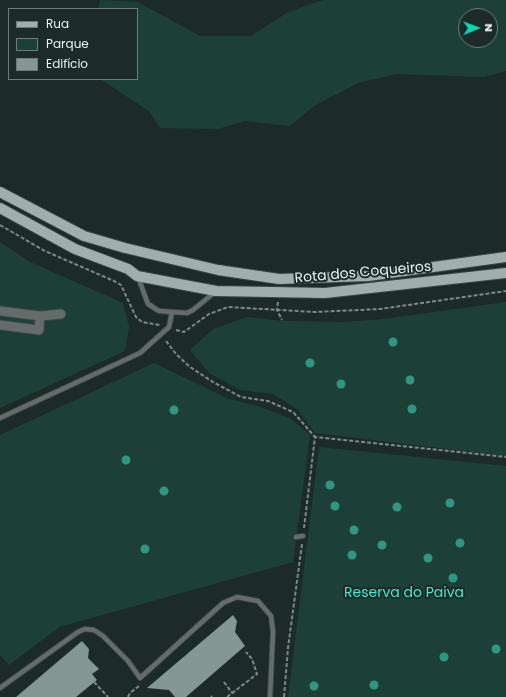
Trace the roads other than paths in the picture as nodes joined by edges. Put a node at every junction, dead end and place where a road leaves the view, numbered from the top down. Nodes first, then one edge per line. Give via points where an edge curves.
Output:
1 (0, 192) edge
2 (0, 208) edge
3 (506, 257) edge
4 (506, 273) edge
5 (138, 276) junction
6 (216, 291) junction
7 (0, 311) edge
8 (172, 312) junction
9 (61, 314) dead end
10 (40, 316) junction
11 (0, 325) edge
12 (0, 418) edge
13 (296, 536) dead end
14 (303, 536) road end
15 (0, 688) edge
16 (270, 697) edge

1 - 3 main road, Rota dos Coqueiros via 84,236 218,270 279,279 368,276
2 - 5 main road, Rota dos Coqueiros via 75,249 128,269
4 - 6 main road, Rota dos Coqueiros via 325,293
5 - 6 main road, Rota dos Coqueiros
5 - 8 lane via 148,304 154,309
6 - 8 lane via 187,313
7 - 10 street
8 - 12 lane via 168,327 162,335 140,352
9 - 10 street
10 - 11 street via 39,330
13 - 14 lane
15 - 16 lane via 78,632 85,630 94,630 103,636 128,661 140,678 223,603 237,597 258,601 271,616 273,632

